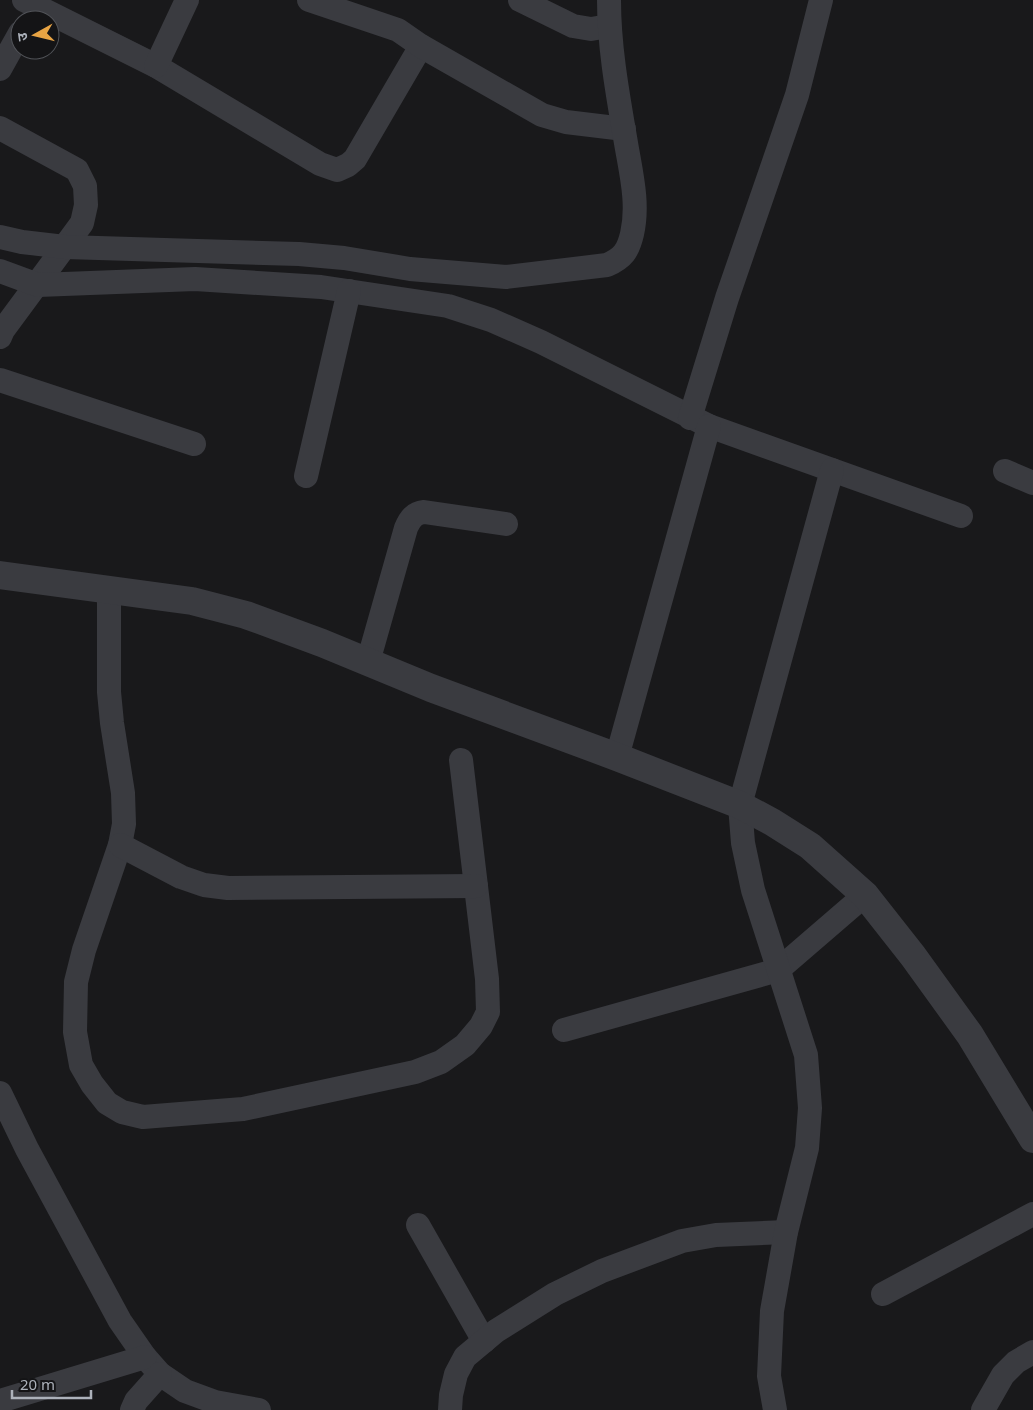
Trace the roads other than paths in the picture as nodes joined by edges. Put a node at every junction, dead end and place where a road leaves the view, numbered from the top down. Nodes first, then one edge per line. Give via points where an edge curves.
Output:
1 (187, 0) edge
2 (310, 0) edge
3 (520, 0) edge
4 (609, 0) edge
5 (821, 0) edge
6 (31, 6) edge
7 (609, 26) junction
8 (421, 46) junction
9 (10, 51) edge
10 (156, 66) junction
11 (0, 69) edge
12 (0, 128) edge
13 (624, 129) junction
14 (0, 236) edge
15 (61, 253) junction
16 (0, 271) edge
17 (40, 281) junction
18 (348, 291) junction
19 (0, 337) edge
20 (0, 380) edge
21 (700, 422) junction
22 (194, 444) dead end
23 (832, 470) junction
24 (1005, 471) dead end
25 (306, 476) dead end
26 (1033, 483) edge
27 (961, 516) dead end
28 (506, 524) dead end
29 (0, 575) edge
30 (109, 590) junction
31 (368, 662) junction
32 (617, 757) junction
33 (461, 760) dead end
34 (740, 805) junction
35 (120, 845) junction
36 (476, 886) junction
37 (865, 895) junction
38 (778, 970) junction
39 (564, 1030) dead end
40 (0, 1093) edge
41 (1033, 1139) edge
42 (1033, 1214) edge
43 (418, 1226) dead end
44 (786, 1232) junction
45 (883, 1294) dead end
46 (484, 1341) junction
47 (1033, 1352) edge
48 (152, 1366) junction
49 (0, 1401) edge
50 (132, 1410) edge
51 (260, 1410) edge
52 (450, 1410) edge
53 (775, 1410) edge
54 (983, 1410) edge

1 - 10 street
2 - 8 street via 398,30
3 - 7 street via 573,26 591,29
4 - 7 street
5 - 21 street via 797,95 727,298
6 - 10 street
7 - 13 street
8 - 10 street via 355,159 337,170 320,164
8 - 13 street via 542,115 566,122
9 - 11 street
12 - 15 street via 77,170 85,186 86,205 82,223
13 - 15 street via 635,198 632,233 620,259 607,265 506,277 410,269 298,254
14 - 15 street
15 - 17 street
16 - 17 street
17 - 18 street via 195,279
17 - 19 street
18 - 21 street via 448,306 491,320
18 - 25 street
20 - 22 street
21 - 23 street
21 - 32 street
23 - 27 street
23 - 34 street
24 - 26 street
28 - 31 street via 424,512 416,513 410,519
29 - 30 street
30 - 31 street via 192,601 246,615
30 - 35 street via 109,692 123,793 124,824
31 - 32 street
32 - 34 street
33 - 36 street
34 - 37 street via 810,846
34 - 38 street via 743,843 753,890
35 - 36 street via 181,877 204,885 228,888
35 - 36 street via 76,982 75,1032 81,1065 106,1103 122,1112 143,1116 243,1109 415,1072 441,1062 465,1045 488,1012
37 - 38 street
37 - 41 street via 970,1035
38 - 39 street
38 - 44 street via 806,1055 810,1108 807,1148
40 - 48 street via 120,1321
42 - 45 street
43 - 46 street
44 - 46 street via 716,1235 682,1242 602,1271 555,1294
44 - 53 street via 772,1311 769,1376
46 - 52 street via 465,1357 456,1374
47 - 54 street via 1016,1362 1003,1376
48 - 49 street
48 - 50 street
48 - 51 street via 185,1391 215,1402

